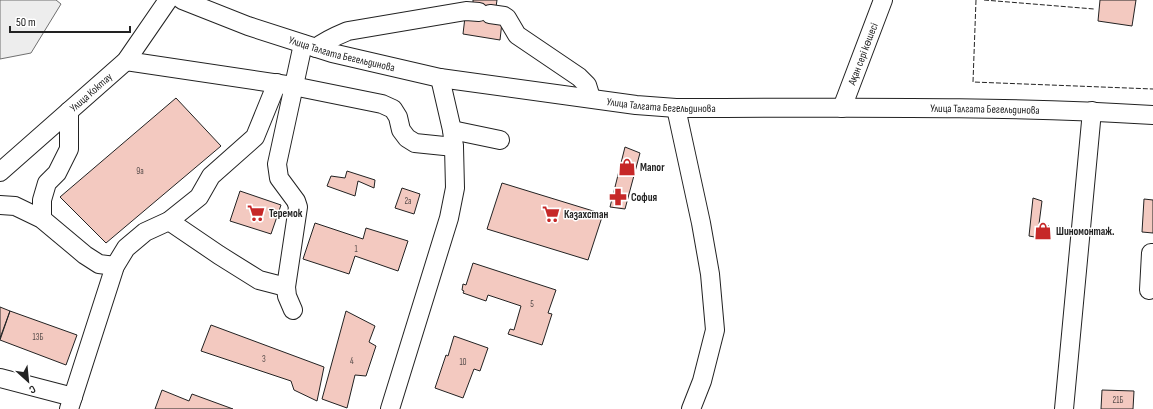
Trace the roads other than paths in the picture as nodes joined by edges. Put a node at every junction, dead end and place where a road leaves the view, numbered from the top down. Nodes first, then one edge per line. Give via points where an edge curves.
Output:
1 (168, 0) edge
2 (182, 0) edge
3 (883, 0) edge
4 (309, 46) junction
5 (126, 61) junction
6 (440, 78) junction
7 (285, 84) junction
8 (591, 98) junction
9 (676, 108) junction
10 (842, 108) junction
11 (69, 111) junction
12 (1092, 111) junction
13 (1153, 115) edge
14 (453, 138) junction
15 (500, 140) dead end
16 (0, 172) edge
17 (0, 205) edge
18 (42, 218) junction
19 (169, 222) junction
20 (1153, 253) edge
21 (115, 266) junction
22 (286, 286) junction
23 (1149, 290) dead end
24 (293, 310) dead end
25 (0, 378) edge
26 (71, 403) edge
27 (390, 409) edge
28 (691, 409) edge
29 (1064, 409) edge

1 - 5 street, Улица Коктау
2 - 4 street, Улица Талгата Бегельдинова
3 - 10 street, Ақан сері көшесі
4 - 6 street, Улица Талгата Бегельдинова
4 - 7 street
4 - 8 street via 348,31 466,11 504,16 516,35 579,77 587,85
5 - 7 street
5 - 11 street, Улица Коктау
6 - 8 street, Улица Талгата Бегельдинова
6 - 14 street
7 - 14 street via 382,104 393,109 401,130 407,138 415,142
7 - 19 street via 255,137 211,176 199,197
7 - 22 street via 277,164 279,178 298,207
8 - 9 street, Улица Талгата Бегельдинова
9 - 10 street, Улица Талгата Бегельдинова
9 - 28 street via 710,274 715,330 702,381
10 - 12 street, Улица Талгата Бегельдинова
11 - 16 street, Улица Коктау
11 - 18 street via 69,149 58,173 47,183 42,200
12 - 13 street, Улица Талгата Бегельдинова
12 - 29 street
14 - 15 street
14 - 27 street via 455,188 449,218
17 - 18 street via 15,206
18 - 21 street via 85,255 99,264
19 - 21 street via 145,232 126,248
19 - 22 street via 259,280
20 - 23 street
21 - 26 street
22 - 24 street
25 - 26 street

